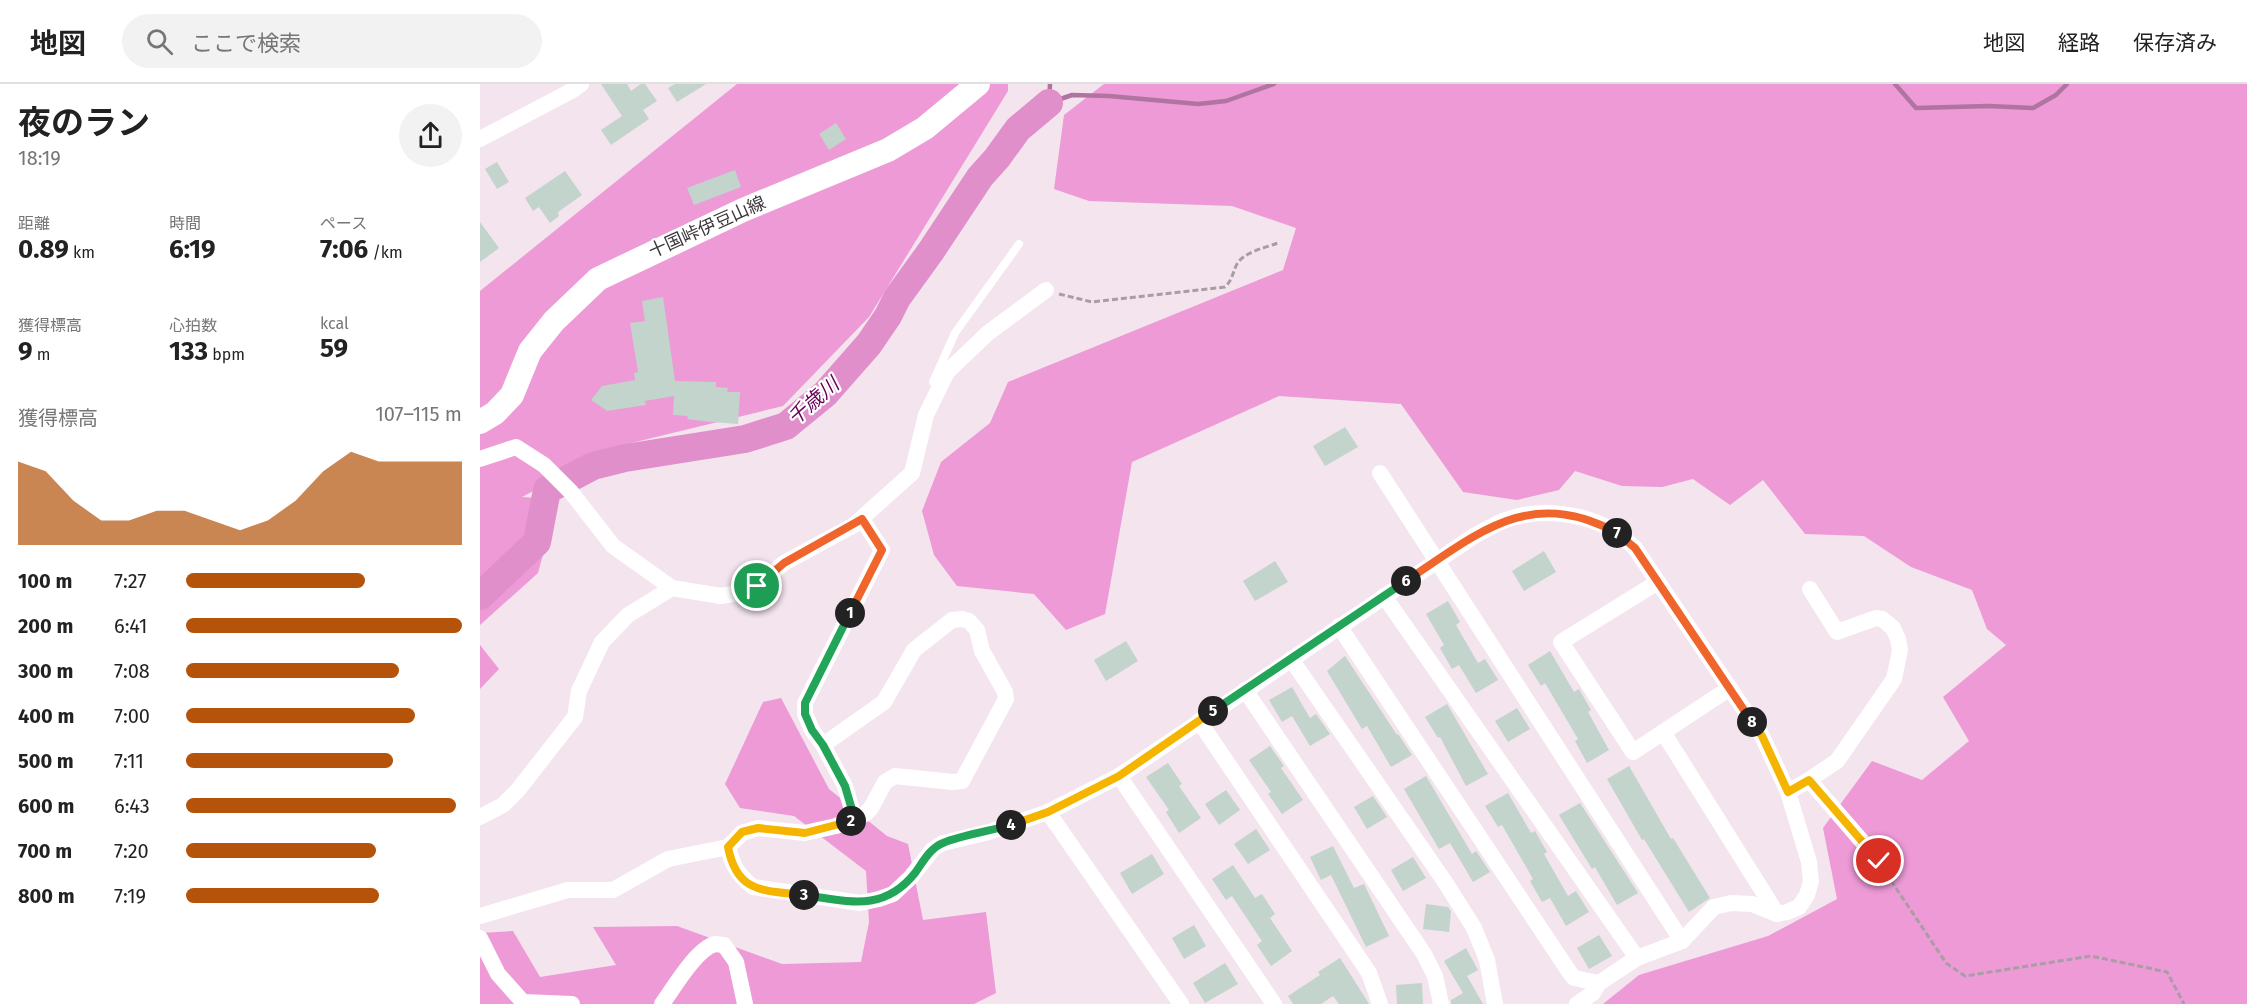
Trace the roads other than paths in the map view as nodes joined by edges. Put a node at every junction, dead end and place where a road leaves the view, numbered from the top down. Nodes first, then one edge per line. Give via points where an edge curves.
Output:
1 (581, 84) edge
2 (978, 84) edge
3 (480, 139) edge
4 (1019, 244) dead end
5 (1046, 290) road end
6 (930, 405) junction
7 (480, 422) edge
8 (480, 459) edge
9 (1380, 473) dead end
10 (862, 519) junction
11 (1438, 560) junction
12 (1658, 582) junction
13 (672, 588) junction
14 (1810, 589) dead end
15 (1384, 596) junction
16 (1340, 626) junction
17 (1291, 659) junction
18 (1730, 688) junction
19 (1245, 690) junction
20 (1199, 721) junction
21 (1663, 732) junction
22 (823, 745) junction
23 (1119, 776) junction
24 (1809, 780) junction
25 (1788, 792) junction
26 (1048, 812) junction
27 (480, 817) edge
28 (855, 820) junction
29 (728, 847) junction
30 (1879, 861) road end
31 (1777, 914) junction
32 (480, 916) edge
33 (480, 938) edge
34 (1682, 941) junction
35 (1637, 958) junction
36 (1599, 984) junction
37 (572, 1004) edge
38 (662, 1004) edge
39 (746, 1004) edge
40 (1181, 1004) edge
41 (1274, 1004) edge
42 (1380, 1004) edge
43 (1441, 1004) edge
44 (1495, 1004) edge
45 (1577, 1004) edge

1 - 3 street
2 - 7 main road, 十国峠伊豆山線 via 925,128 888,150 743,210 598,279 554,321 530,351 512,395
4 - 6 lane via 955,333 928,395
5 - 6 street via 988,333 947,372
6 - 10 street via 912,473
8 - 13 street via 516,447 544,465 571,492 613,546
9 - 11 street
10 - 13 street via 784,563 744,592 721,596
10 - 22 street via 882,550 805,703 805,714
11 - 12 street via 1504,520 1533,513 1568,515 1616,532 1635,548
11 - 15 street
11 - 34 street
12 - 18 street
12 - 21 street via 1561,642 1632,752
13 - 27 street via 628,615 602,642 579,692 575,717 519,789 503,805
14 - 24 street via 1837,632 1882,619 1893,628 1900,650 1894,679 1848,745 1837,760
15 - 16 street
15 - 35 street
16 - 17 street
16 - 36 street via 1570,973 1574,978
17 - 19 street
17 - 44 street via 1467,916 1487,960
18 - 21 street
18 - 25 street via 1762,736
19 - 20 street
19 - 43 street via 1409,930 1435,976
20 - 23 street
20 - 42 street via 1359,958
21 - 31 street
22 - 28 street via 845,786
22 - 28 street via 884,702 911,654 945,624 962,619 974,625 1006,699 966,778 953,782 895,776 885,782 871,808
23 - 26 street
23 - 41 street
24 - 25 street
24 - 30 street
25 - 31 street via 1811,881 1799,907
26 - 29 street via 943,843 893,894 860,903 753,887 731,864
26 - 40 street
28 - 29 street via 805,833 758,828 742,832
29 - 32 street via 668,859 613,890 568,890
31 - 34 street via 1752,904 1714,907
33 - 37 street via 498,974 523,1002
34 - 35 street
35 - 36 street
36 - 45 street
38 - 39 street via 689,966 715,944 724,945 732,953

